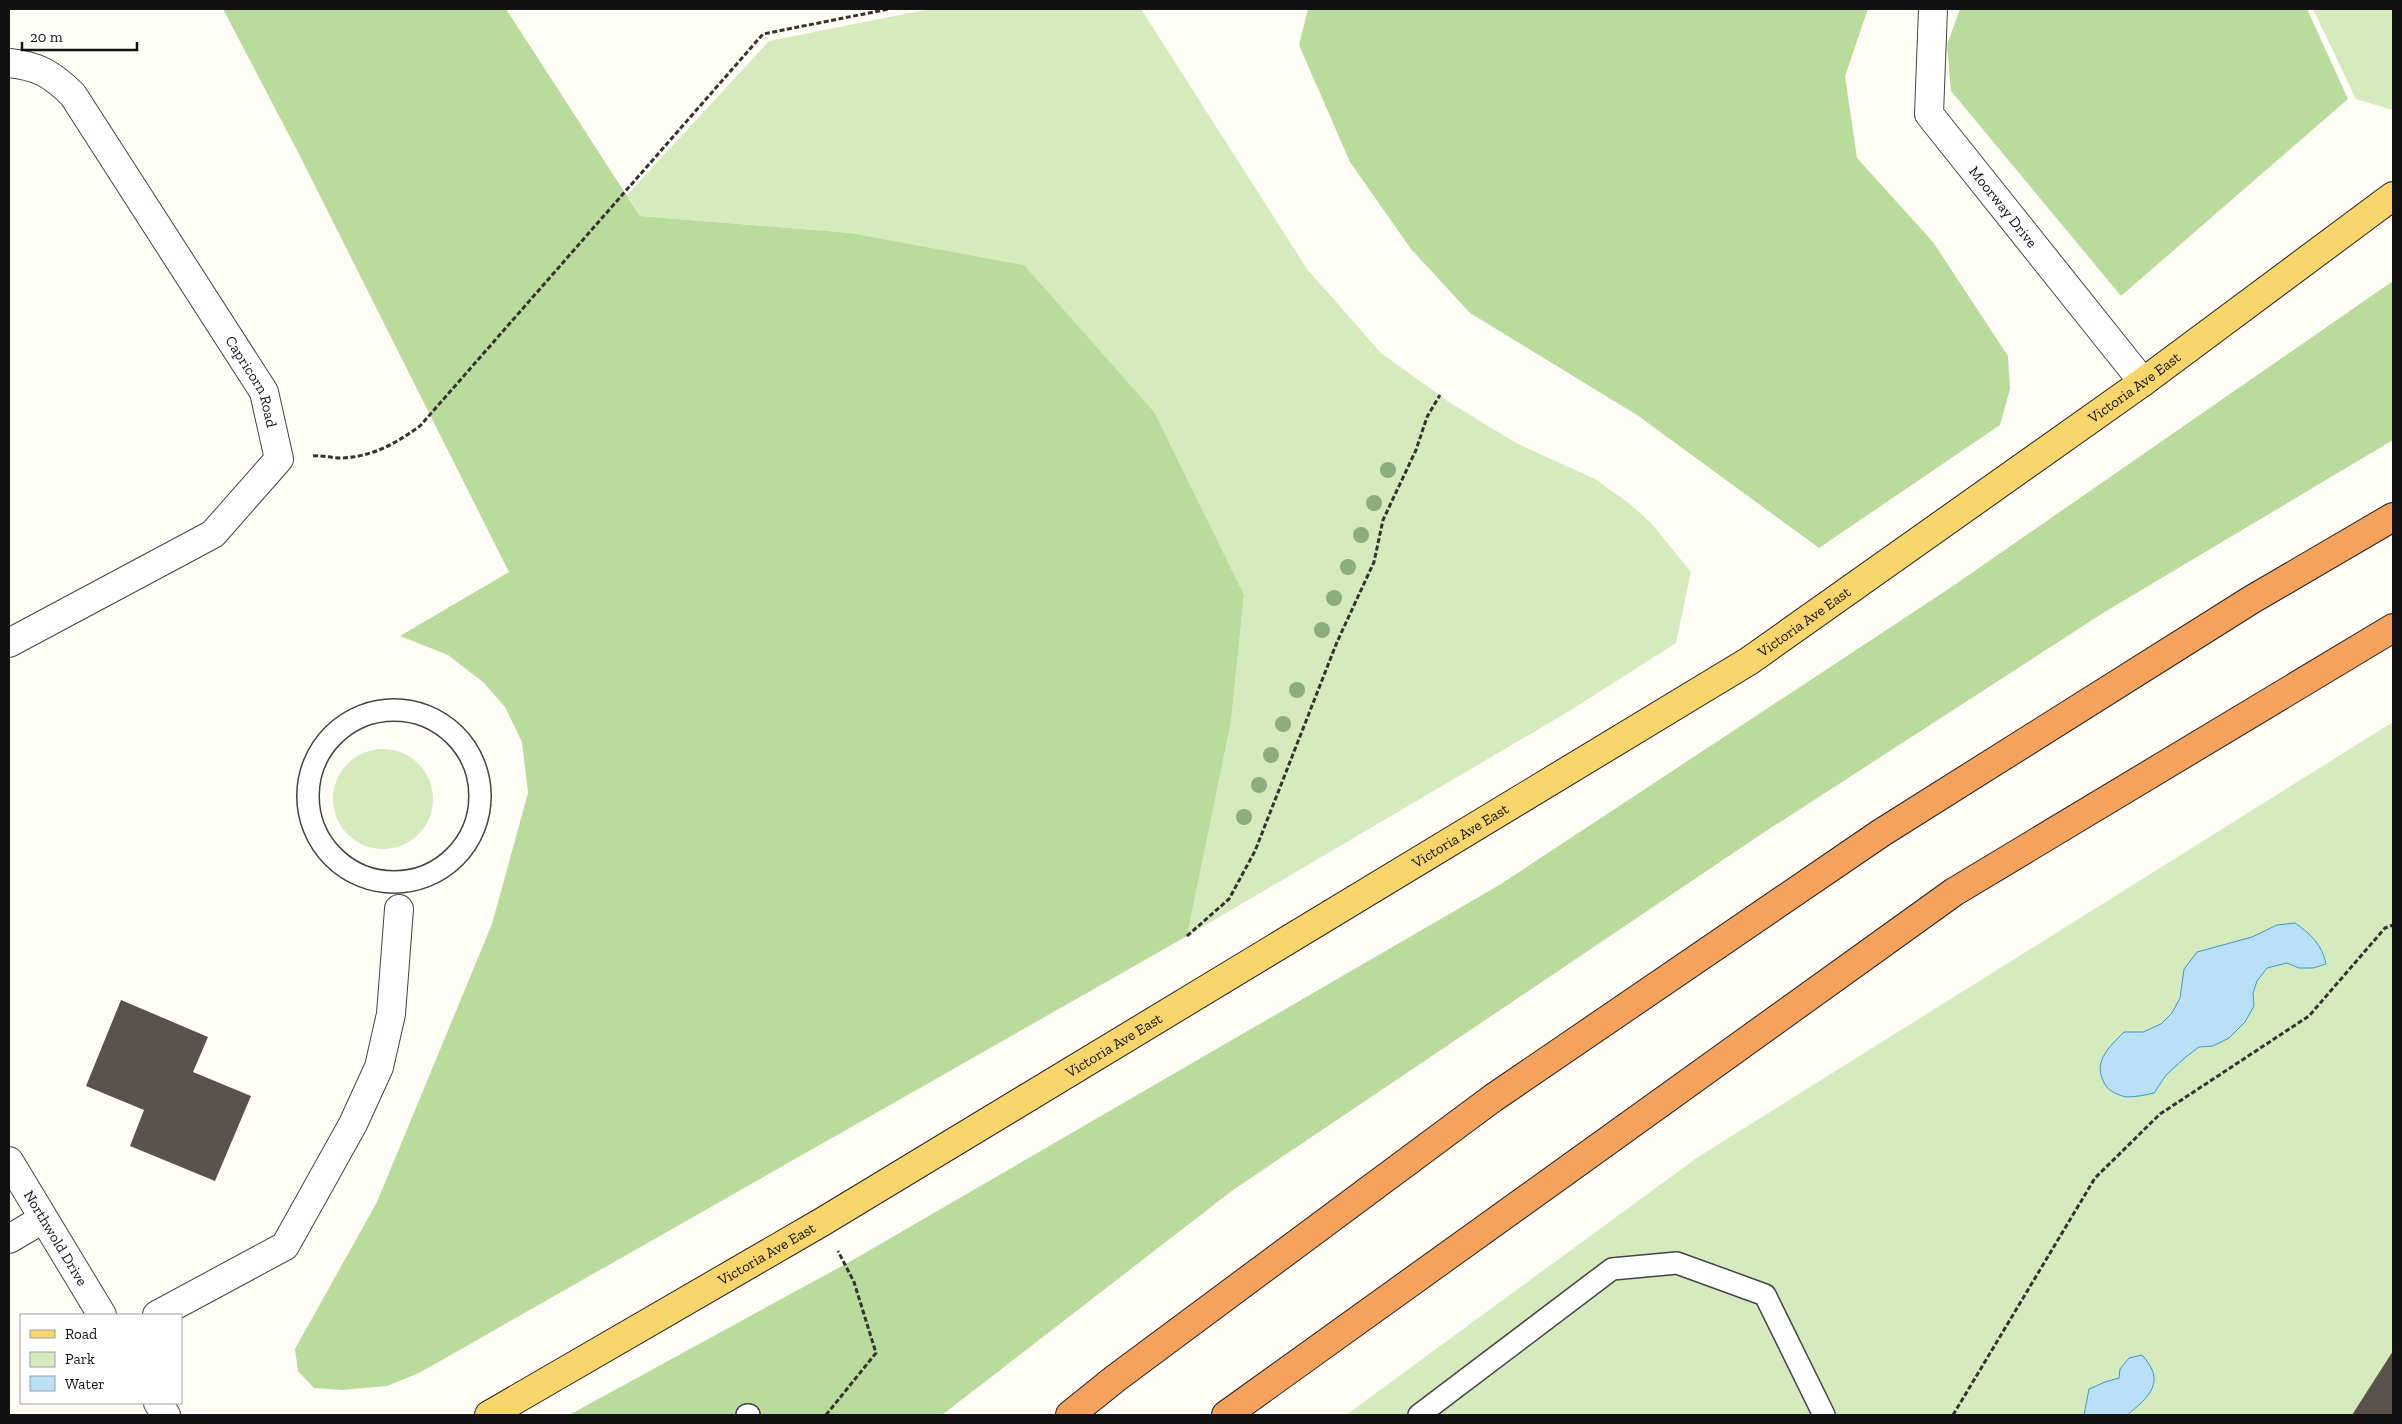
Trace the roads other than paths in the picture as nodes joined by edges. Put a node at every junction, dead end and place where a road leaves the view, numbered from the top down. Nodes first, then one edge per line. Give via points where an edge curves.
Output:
1 (1933, 9) edge
2 (9, 63) edge
3 (2393, 196) edge
4 (2143, 382) junction
5 (2393, 517) edge
6 (2393, 628) edge
7 (9, 644) edge
8 (395, 896) junction
9 (9, 1161) edge
10 (42, 1219) junction
11 (9, 1238) edge
12 (101, 1314) edge
13 (158, 1314) edge
14 (159, 1404) edge
15 (166, 1415) edge
16 (489, 1415) edge
17 (1070, 1415) edge
18 (1226, 1415) edge
19 (1419, 1415) edge
20 (1824, 1415) edge

1 - 4 street, Moorway Drive via 1930,114
2 - 7 street, Capricorn Road via 22,64 54,76 73,95 264,392 279,459 213,534
3 - 4 main road, Victoria Ave East
4 - 16 main road, Victoria Ave East via 1749,661 822,1222
5 - 17 highway via 2251,600 1873,838 1493,1098
6 - 18 highway via 1954,892
8 - 8 lane via 355,875 327,853 310,821 307,784 320,750 345,724 379,710 415,711 448,727 471,755 481,790 476,826 456,857
8 - 13 street via 391,1014 379,1067 352,1124 285,1246
9 - 10 street, Northwold Drive
10 - 11 street
10 - 12 street, Northwold Drive
14 - 15 street
19 - 20 lane via 1612,1269 1677,1263 1765,1295

